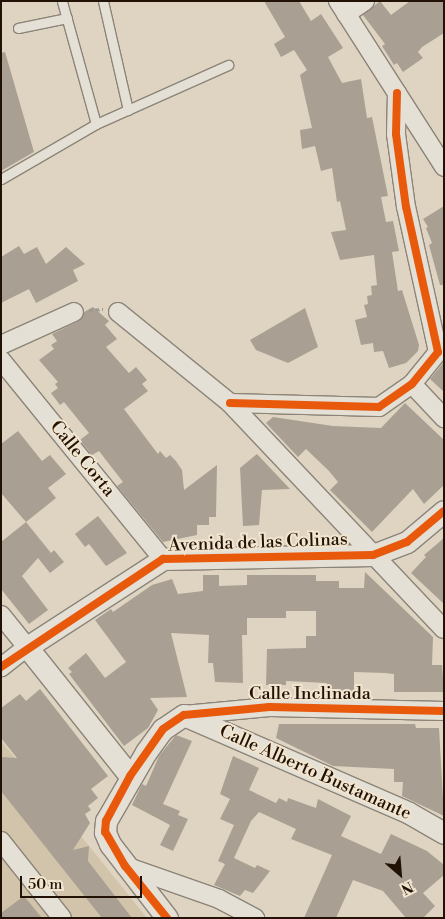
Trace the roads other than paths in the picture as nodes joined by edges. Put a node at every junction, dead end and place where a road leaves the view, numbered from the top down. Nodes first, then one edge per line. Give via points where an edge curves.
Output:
1 (62, 1) edge
2 (103, 1) edge
3 (365, 1) edge
4 (342, 8) edge
5 (67, 18) junction
6 (18, 28) dead end
7 (228, 65) dead end
8 (397, 93) junction
9 (128, 110) junction
10 (96, 124) junction
11 (444, 167) edge
12 (1, 178) edge
13 (74, 312) dead end
14 (118, 312) dead end
15 (1, 345) edge
16 (1, 360) edge
17 (412, 384) junction
18 (230, 403) junction
19 (444, 418) edge
20 (444, 511) edge
21 (373, 555) junction
22 (163, 559) junction
23 (1, 615) edge
24 (444, 628) edge
25 (27, 648) junction
26 (1, 666) edge
27 (444, 710) edge
28 (184, 715) junction
29 (130, 776) junction
30 (444, 833) edge
31 (1, 841) edge
32 (125, 866) junction
33 (62, 918) edge
34 (167, 918) edge
35 (255, 918) edge

1 - 5 lane
2 - 9 lane
3 - 4 street
4 - 8 street
5 - 6 lane
5 - 10 lane
7 - 9 lane
8 - 11 street
8 - 17 street via 396,134 406,207 438,352
9 - 10 lane
10 - 12 lane
13 - 15 street
14 - 18 street
16 - 22 street, Calle Corta
17 - 18 street via 379,407
17 - 19 street
18 - 21 street
20 - 21 street, Avenida de las Colinas via 406,542
21 - 22 street, Avenida de las Colinas
21 - 24 street
22 - 25 street, Avenida de las Colinas
23 - 25 street
25 - 26 street, Avenida de las Colinas
25 - 29 street
27 - 28 street, Calle Inclinada via 270,707
28 - 29 street, Calle Inclinada via 163,729
28 - 30 street, Calle Alberto Bustamante via 409,813
29 - 32 street, Calle Inclinada via 106,821 105,832
31 - 33 street
32 - 34 street
32 - 35 street via 219,900

